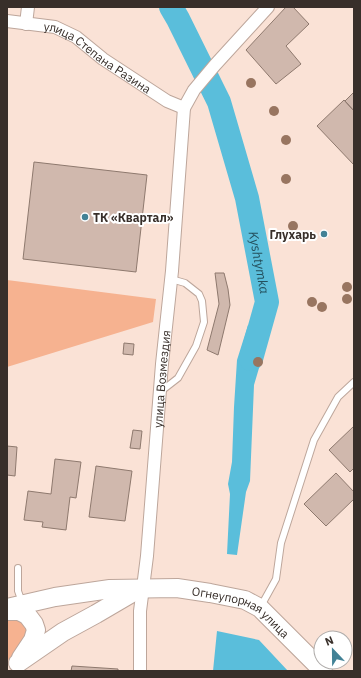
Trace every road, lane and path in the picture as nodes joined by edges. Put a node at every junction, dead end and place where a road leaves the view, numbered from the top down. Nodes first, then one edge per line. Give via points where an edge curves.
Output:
1 (28, 7) edge
2 (268, 7) edge
3 (7, 21) edge
4 (26, 24) junction
5 (184, 108) junction
6 (171, 279) junction
7 (354, 382) edge
8 (160, 392) junction
9 (18, 568) dead end
10 (140, 589) junction
11 (12, 607) edge
12 (260, 608) junction
13 (13, 667) edge
14 (140, 671) edge
15 (323, 671) edge

1 - 4 street
2 - 5 street, улица Возмездия via 215,64 194,90
3 - 4 street, улица Степана Разина
4 - 5 street, улица Степана Разина via 55,27 76,37 103,59 167,101
5 - 6 street, улица Возмездия
6 - 8 street, улица Возмездия
6 - 8 lane via 185,283 199,294 204,322 196,346 178,378
7 - 12 lane via 338,397 314,440 281,543 276,579
8 - 10 street, улица Возмездия via 148,548
9 - 11 lane via 18,591
10 - 11 main road, Огнеупорная улица via 110,589 55,597
10 - 12 main road, Огнеупорная улица via 177,588 210,592 245,600
10 - 13 main road via 63,632
10 - 14 street, улица Возмездия
11 - 13 main road via 28,616 36,630 33,640
12 - 15 main road, Огнеупорная улица

